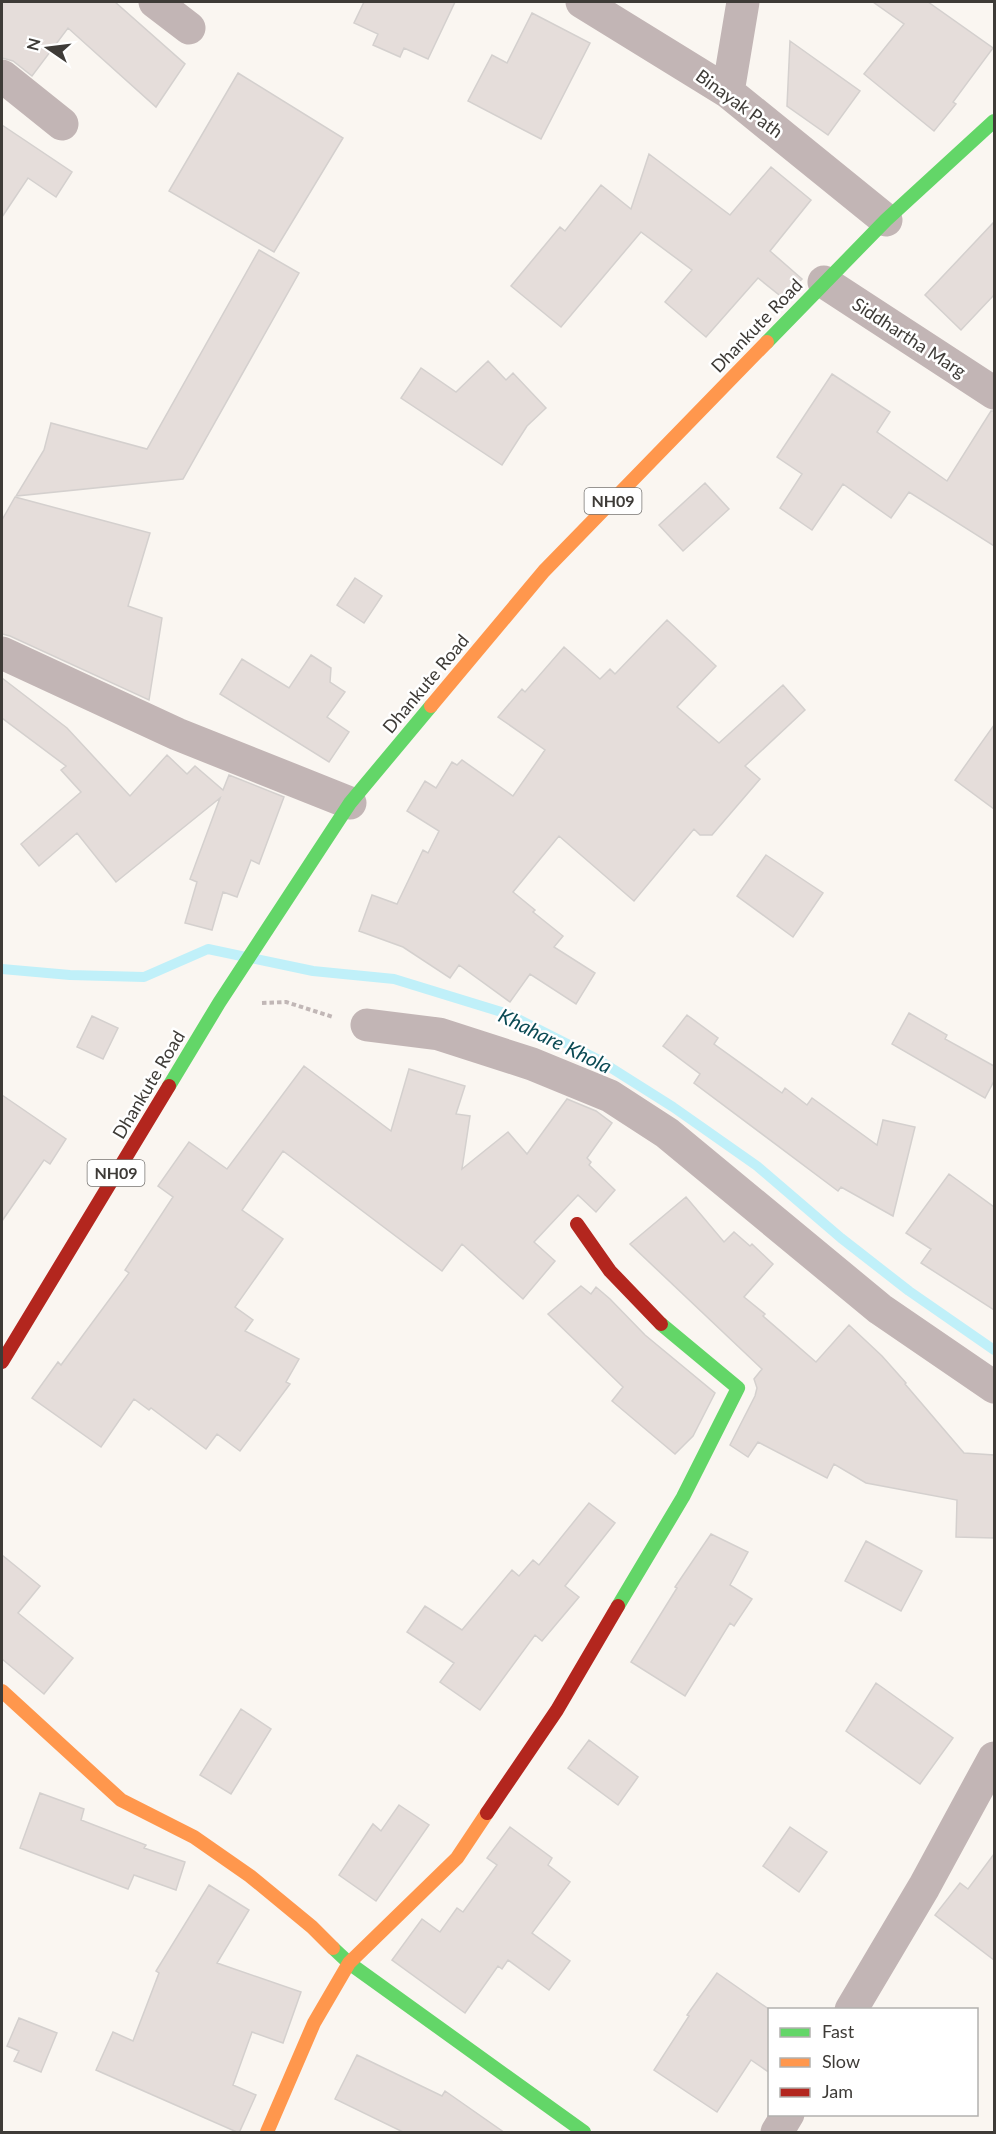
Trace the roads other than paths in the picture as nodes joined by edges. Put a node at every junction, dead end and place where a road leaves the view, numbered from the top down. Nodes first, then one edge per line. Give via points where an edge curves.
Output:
1 (155, 2) edge
2 (582, 2) edge
3 (743, 2) edge
4 (189, 28) dead end
5 (2, 76) edge
6 (728, 92) junction
7 (994, 121) edge
8 (62, 124) dead end
9 (886, 220) junction
10 (825, 282) junction
11 (994, 393) edge
12 (2, 653) edge
13 (350, 802) junction
14 (367, 1025) road end
15 (577, 1224) dead end
16 (2, 1362) edge
17 (994, 1377) edge
18 (2, 1691) edge
19 (994, 1758) edge
20 (349, 1963) junction
21 (852, 2008) edge
22 (787, 2116) edge
23 (267, 2133) edge
24 (584, 2133) edge
25 (777, 2133) edge

1 - 4 street
2 - 6 street, Binayak Path
3 - 6 street
5 - 8 street
6 - 9 street, Binayak Path
7 - 9 street, Dhankute Road / NH09
9 - 10 street, Dhankute Road / NH09
10 - 11 street, Siddhartha Marg
10 - 13 street, Dhankute Road / NH09 via 544,571
12 - 13 street via 177,734
13 - 16 street, Dhankute Road / NH09 via 230,985
14 - 17 street via 439,1034 532,1064 610,1096 667,1133 880,1309
15 - 20 street via 610,1271 657,1321 738,1388 683,1497 557,1710 464,1849
18 - 20 street via 121,1800 194,1837 250,1876
19 - 21 street
20 - 23 street via 314,2023
20 - 24 street
22 - 25 street

